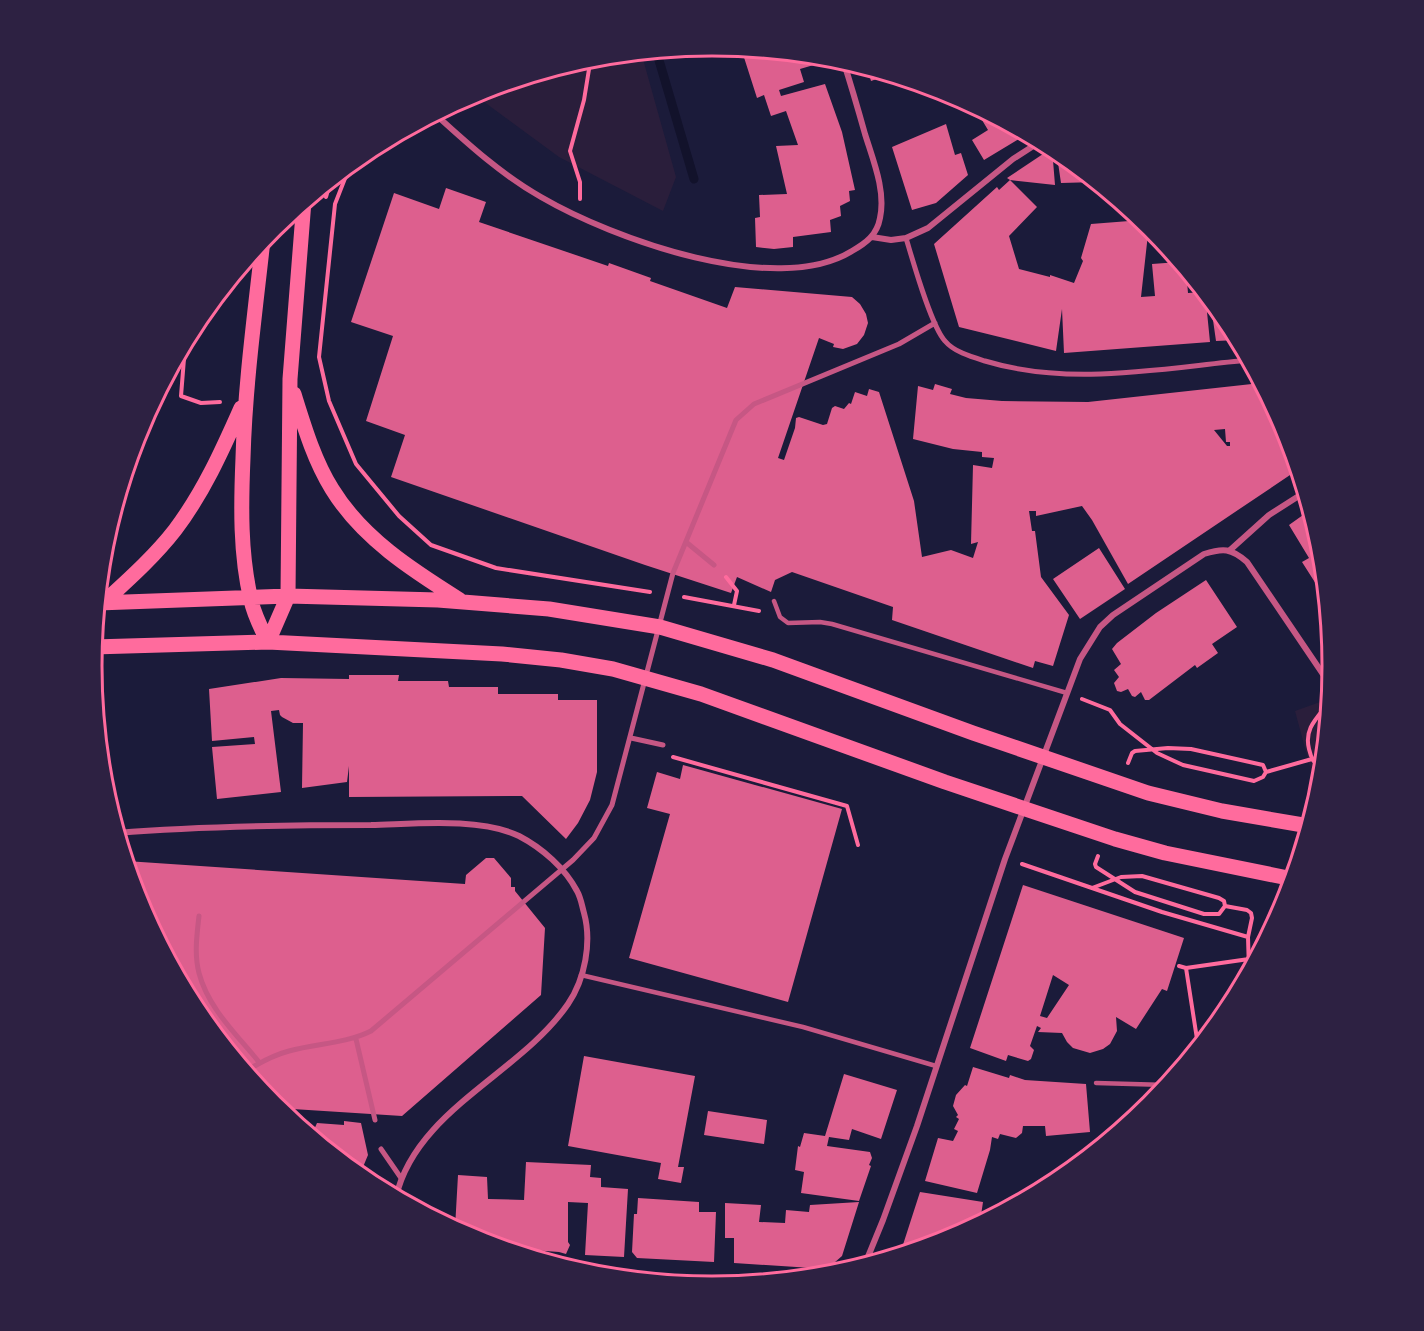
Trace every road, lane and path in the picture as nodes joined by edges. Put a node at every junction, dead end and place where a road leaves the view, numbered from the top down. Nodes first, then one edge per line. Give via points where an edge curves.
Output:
1 (589, 68) edge
2 (846, 70) edge
3 (441, 119) edge
4 (1032, 147) edge
5 (345, 179) edge
6 (303, 214) edge
7 (580, 218) junction
8 (873, 237) junction
9 (906, 238) junction
10 (260, 255) edge
11 (935, 323) junction
12 (184, 360) edge
13 (1240, 361) edge
14 (290, 379) junction
15 (245, 400) junction
16 (1298, 497) edge
17 (686, 542) junction
18 (1229, 551) junction
19 (714, 566) joint
20 (655, 593) dead end
21 (288, 596) junction
22 (677, 596) dead end
23 (106, 598) edge
24 (250, 598) junction
25 (774, 601) dead end
26 (462, 602) junction
27 (105, 603) edge
28 (734, 605) junction
29 (780, 617) junction
30 (268, 642) junction
31 (102, 647) edge
32 (1322, 674) edge
33 (1067, 693) junction
34 (1320, 715) edge
35 (631, 737) junction
36 (663, 745) dead end
37 (668, 756) dead end
38 (1043, 757) junction
39 (1311, 759) junction
40 (1314, 762) edge
41 (1024, 809) junction
42 (1301, 825) edge
43 (126, 832) edge
44 (858, 845) dead end
45 (1005, 859) junction
46 (1284, 877) edge
47 (1092, 888) junction
48 (199, 916) dead end
49 (1248, 937) junction
50 (1249, 954) edge
51 (1246, 959) edge
52 (1179, 966) dead end
53 (1186, 968) junction
54 (581, 975) junction
55 (1197, 1036) edge
56 (356, 1039) junction
57 (260, 1062) junction
58 (936, 1066) junction
59 (252, 1067) edge
60 (1096, 1083) dead end
61 (1155, 1085) edge
62 (375, 1120) dead end
63 (381, 1149) dead end
64 (401, 1178) junction
65 (398, 1189) edge
66 (869, 1255) edge

1 - 7 path via 570,151 580,182
2 - 8 street via 881,198 880,218
3 - 7 street via 503,171
4 - 9 street via 928,228
5 - 20 path via 335,204 319,357 329,401 356,464 399,516 431,545 496,568
6 - 14 main road
7 - 8 street via 652,245 736,266 806,268 846,255
8 - 9 street
9 - 11 street
10 - 15 main road
11 - 13 street via 945,341 973,358 1046,374 1090,375
11 - 17 street via 899,344 754,404 736,420
12 - 15 path via 181,396 201,403
14 - 21 main road
14 - 26 main road via 319,463 344,506 380,544
15 - 23 main road via 220,456 180,523 141,567
15 - 24 main road via 241,489
16 - 18 street via 1269,515
17 - 19 street
17 - 35 street via 673,573
18 - 32 street via 1247,562
18 - 33 street via 1219,549 1203,554 1113,615 1090,641
19 - 28 path via 737,591
21 - 24 main road
21 - 26 main road
21 - 30 main road
22 - 28 path
24 - 27 main road
24 - 30 main road
25 - 29 lane
26 - 38 main road via 549,609 660,627 773,660
28 - 29 path
29 - 33 lane via 795,624 832,624
30 - 31 main road
30 - 41 main road via 502,654 613,669 701,694
33 - 38 street
33 - 39 path via 1110,710 1140,741 1183,765 1254,781 1266,772
34 - 39 path via 1308,731
35 - 36 street
35 - 56 street via 612,805 594,838 524,902 371,1031
37 - 44 path via 847,806
38 - 41 street
38 - 42 main road via 1148,793
39 - 40 path
41 - 45 street
41 - 46 main road via 1165,853
43 - 54 street via 341,825 491,827 518,836 544,852 563,870 578,893 585,917 587,949
45 - 47 path
45 - 58 street
47 - 49 path
47 - 49 path via 1121,877 1142,876 1219,898 1226,906 1251,913
48 - 57 street via 198,971 206,993
49 - 50 path
51 - 53 path
52 - 53 path
53 - 55 path
54 - 58 lane via 803,1027
54 - 64 street via 569,1003 554,1022 434,1129
56 - 57 street via 288,1051
56 - 62 street
57 - 59 street
58 - 66 street
60 - 61 lane
63 - 64 street
64 - 65 street

